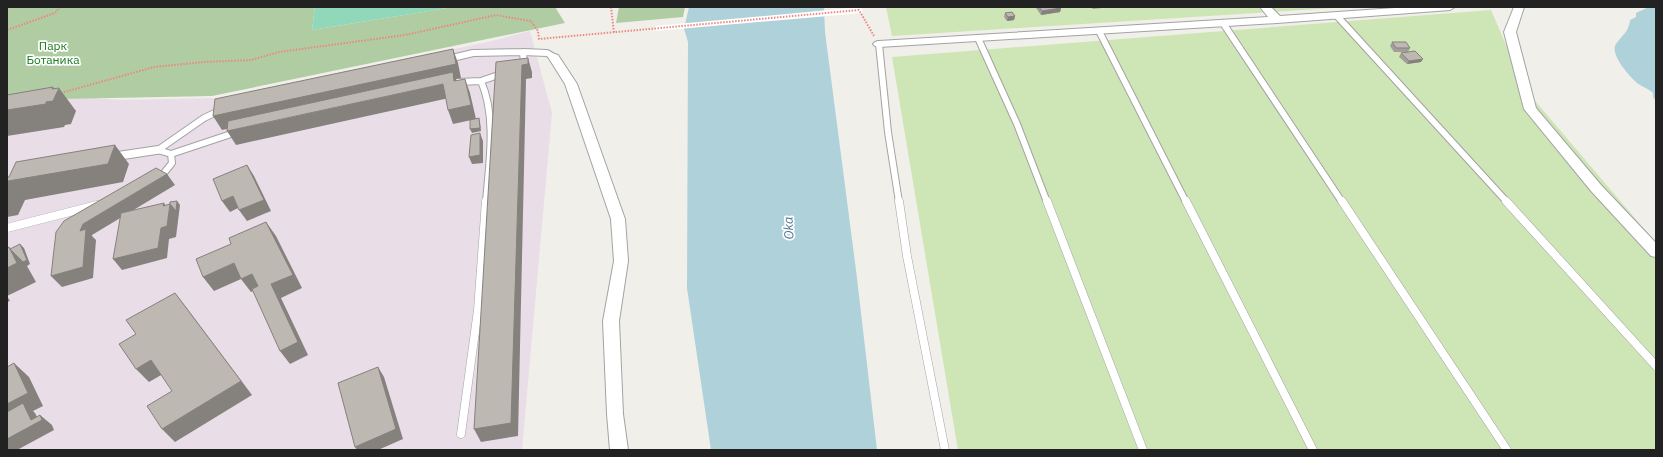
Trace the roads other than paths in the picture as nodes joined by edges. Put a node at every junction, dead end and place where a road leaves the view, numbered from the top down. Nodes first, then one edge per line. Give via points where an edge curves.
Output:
1 (1265, 7) edge
2 (1450, 7) edge
3 (1519, 7) edge
4 (1337, 16) junction
5 (1277, 20) junction
6 (1223, 23) junction
7 (1099, 31) junction
8 (978, 38) junction
9 (879, 44) joint
10 (524, 52) junction
11 (554, 57) joint
12 (442, 60) edge
13 (482, 81) junction
14 (453, 83) edge
15 (225, 108) edge
16 (243, 130) edge
17 (158, 150) junction
18 (171, 154) junction
19 (90, 160) edge
20 (151, 182) edge
21 (108, 202) edge
22 (7, 228) edge
23 (1656, 252) edge
24 (1656, 366) edge
25 (461, 434) dead end
26 (618, 450) edge
27 (945, 450) edge
28 (1143, 450) edge
29 (1313, 450) edge
30 (1507, 450) edge

1 - 5 street
2 - 4 street
3 - 23 street via 1510,32 1530,109 1596,188
4 - 5 street
4 - 24 lane
5 - 6 street
6 - 7 street
6 - 30 lane
7 - 8 street
7 - 29 lane
8 - 9 street
8 - 28 lane via 1017,124
9 - 27 lane via 888,132 907,256
10 - 11 lane via 547,53
10 - 12 lane via 473,53
10 - 13 lane via 524,64
11 - 26 street via 571,84 618,219 621,261 611,321
13 - 14 lane
13 - 25 lane via 491,130 478,310
15 - 17 lane via 204,118
16 - 18 lane
17 - 18 lane
17 - 19 street
18 - 20 lane via 172,163 164,173
21 - 22 lane

